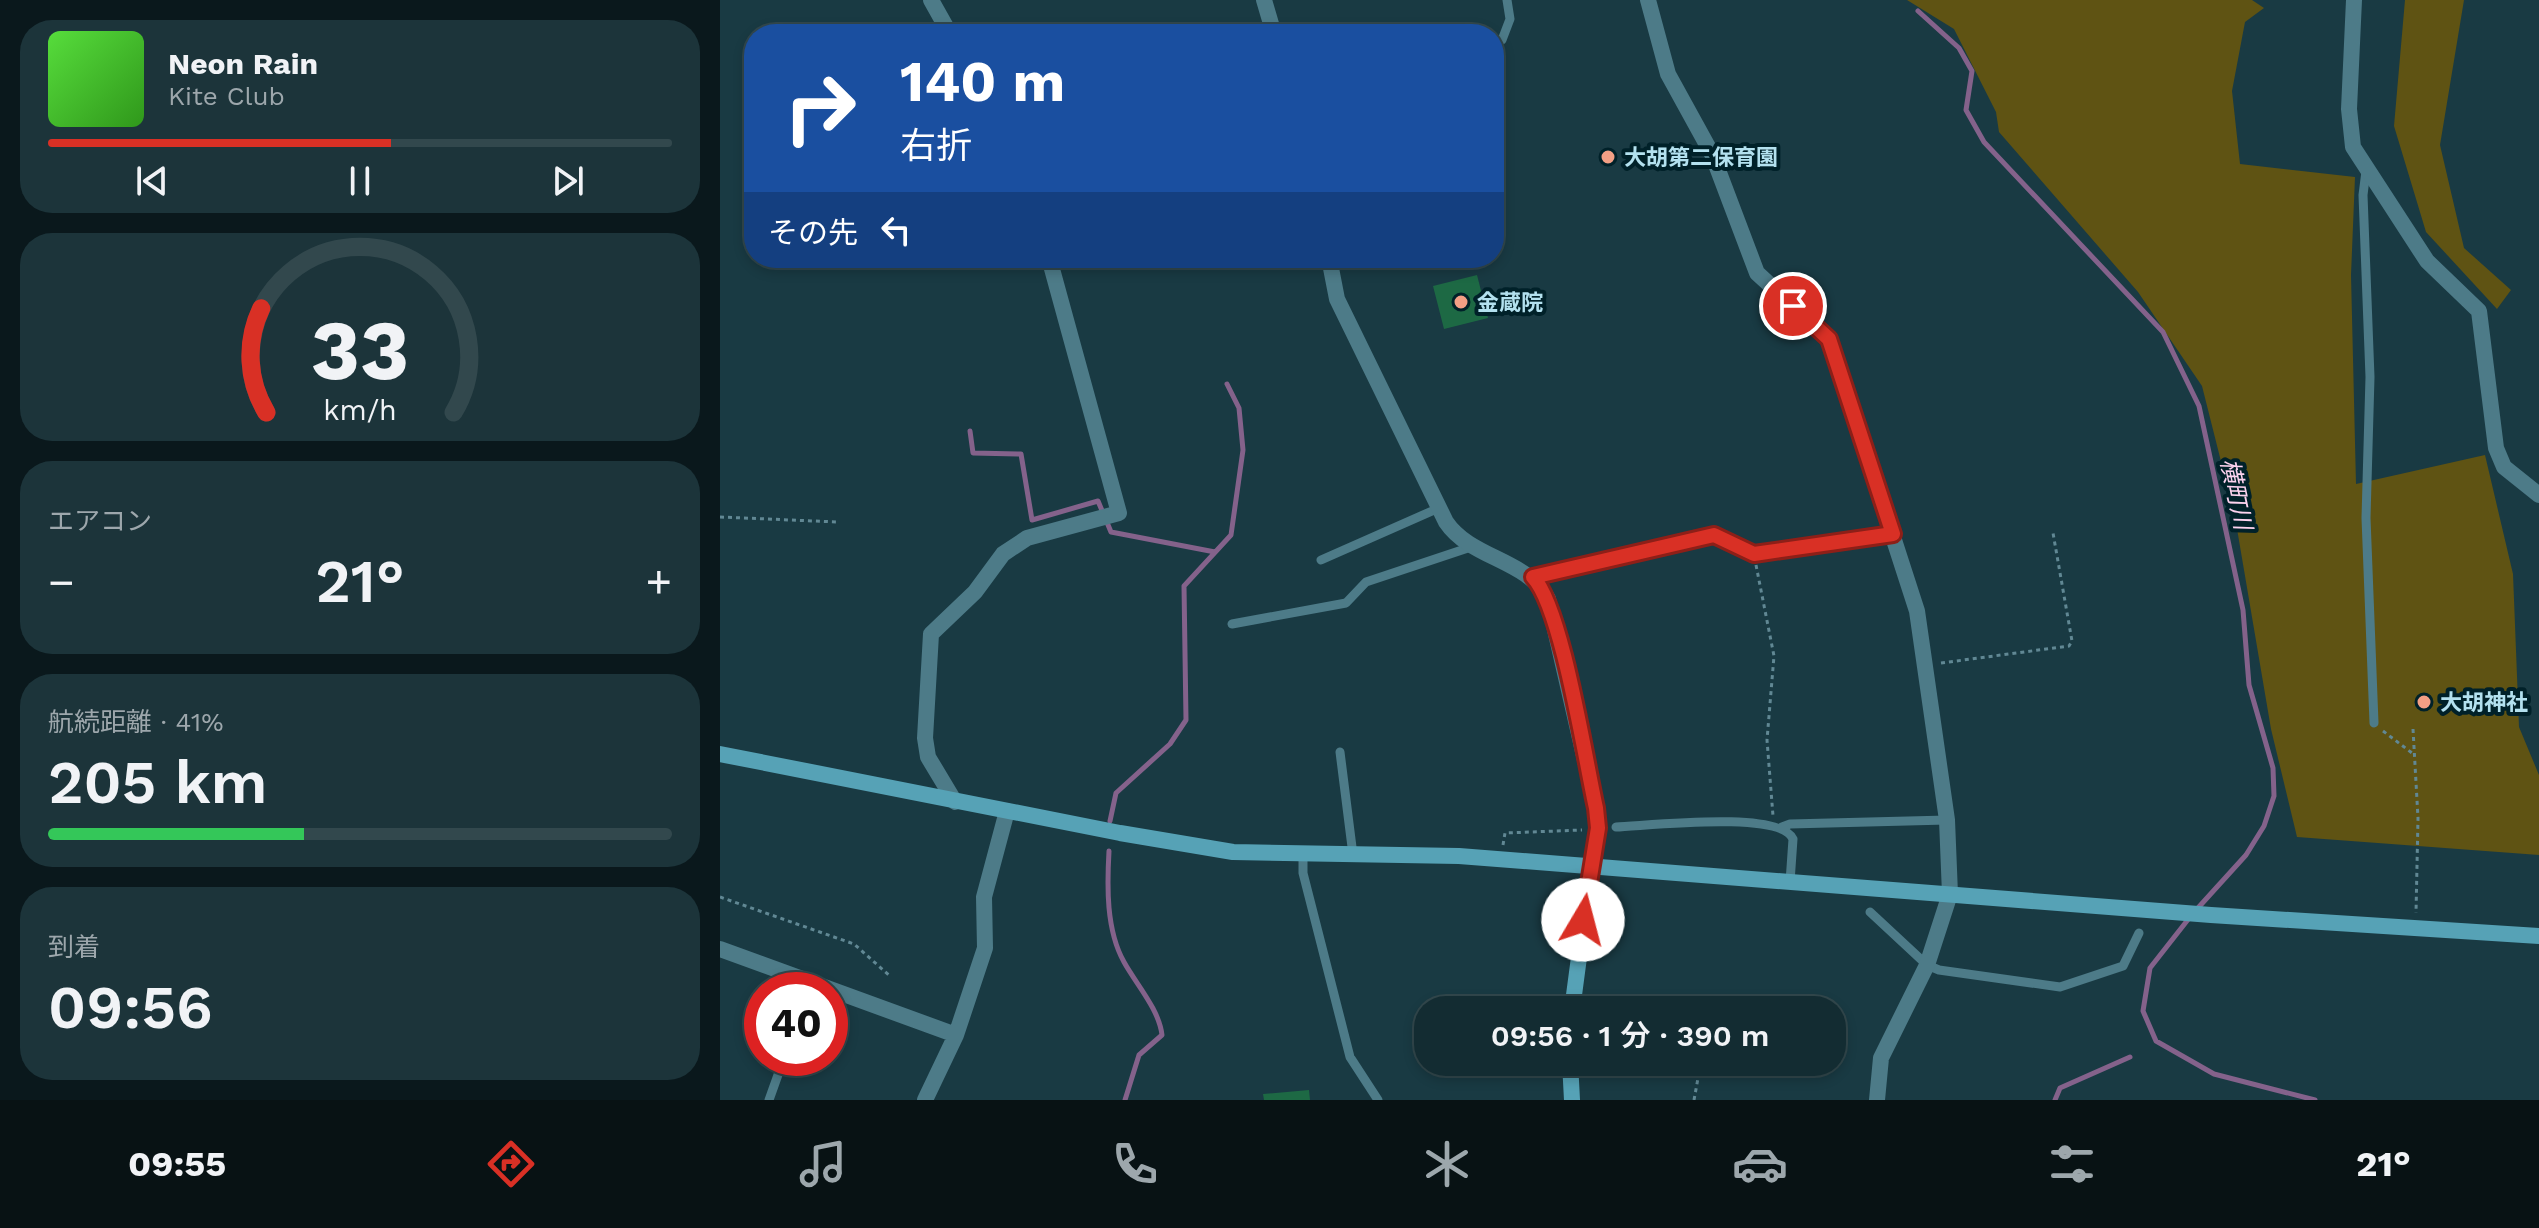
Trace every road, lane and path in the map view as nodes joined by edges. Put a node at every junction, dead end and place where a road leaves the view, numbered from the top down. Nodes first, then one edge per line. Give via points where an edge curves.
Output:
1 (931, 0) edge
2 (1264, 0) edge
3 (1507, 0) edge
4 (1648, 0) edge
5 (2354, 0) edge
6 (944, 24) edge
7 (1271, 24) edge
8 (1504, 35) edge
9 (2366, 171) junction
10 (1052, 268) edge
11 (1331, 268) edge
12 (2539, 495) edge
13 (1439, 508) junction
14 (720, 517) edge
15 (838, 522) dead end
16 (2053, 533) dead end
17 (1893, 534) junction
18 (1471, 547) junction
19 (1754, 554) junction
20 (1321, 560) dead end
21 (1533, 577) junction
22 (1232, 624) dead end
23 (1925, 665) junction
24 (2374, 723) joint
25 (2413, 729) dead end
26 (1340, 752) dead end
27 (720, 754) edge
28 (2413, 754) junction
29 (955, 802) junction
30 (1007, 811) junction
31 (1947, 820) junction
32 (1778, 826) junction
33 (1616, 827) dead end
34 (1582, 830) dead end
35 (1303, 855) junction
36 (1353, 855) junction
37 (1503, 859) junction
38 (1591, 867) junction
39 (1790, 882) junction
40 (1950, 894) junction
41 (720, 897) edge
42 (1870, 912) dead end
43 (2417, 913) dead end
44 (2139, 933) dead end
45 (2539, 936) edge
46 (720, 949) edge
47 (1927, 965) junction
48 (775, 972) edge
49 (891, 977) dead end
50 (1574, 996) edge
51 (848, 999) edge
52 (956, 1035) junction
53 (778, 1076) edge
54 (1571, 1076) edge
55 (1698, 1076) edge
56 (769, 1100) edge
57 (925, 1100) edge
58 (1378, 1100) edge
59 (1572, 1100) edge
60 (1694, 1100) edge
61 (1877, 1100) edge

1 - 6 street
2 - 7 street
3 - 8 lane via 1510,19
4 - 17 street via 1668,74 1712,154 1757,273 1829,339
5 - 9 street via 2349,129
9 - 12 street via 2427,261 2479,311 2496,448 2504,467
9 - 24 lane via 2366,518
10 - 29 street via 1119,513 1027,538 1003,554 975,592 931,634 925,738 928,757
11 - 13 street via 1337,299
13 - 18 street via 1458,540
13 - 20 lane
14 - 15 path
16 - 23 path via 2069,646
17 - 19 lane
17 - 23 street via 1914,601
18 - 21 street
18 - 22 lane via 1366,582 1346,603
19 - 21 lane via 1714,535
19 - 32 path via 1774,656 1767,740
21 - 38 street via 1554,617 1596,808
23 - 31 street
24 - 28 path
25 - 28 path
26 - 36 lane
27 - 29 street
28 - 43 path
29 - 30 street
30 - 35 street via 1233,852
30 - 52 street via 984,897 985,948
31 - 32 lane
31 - 40 street
32 - 33 lane via 1758,822
32 - 39 lane via 1793,839
34 - 37 path via 1505,833
35 - 36 street
35 - 58 lane via 1303,873 1350,1057
36 - 37 street
37 - 38 street
38 - 39 street
38 - 50 street
39 - 40 street
40 - 45 street
40 - 47 street
41 - 49 path via 854,944
42 - 47 lane
44 - 47 lane via 2123,966 2060,987
46 - 48 street
47 - 61 street via 1881,1058
51 - 52 street
52 - 57 street
53 - 56 lane
54 - 59 street
55 - 60 path

